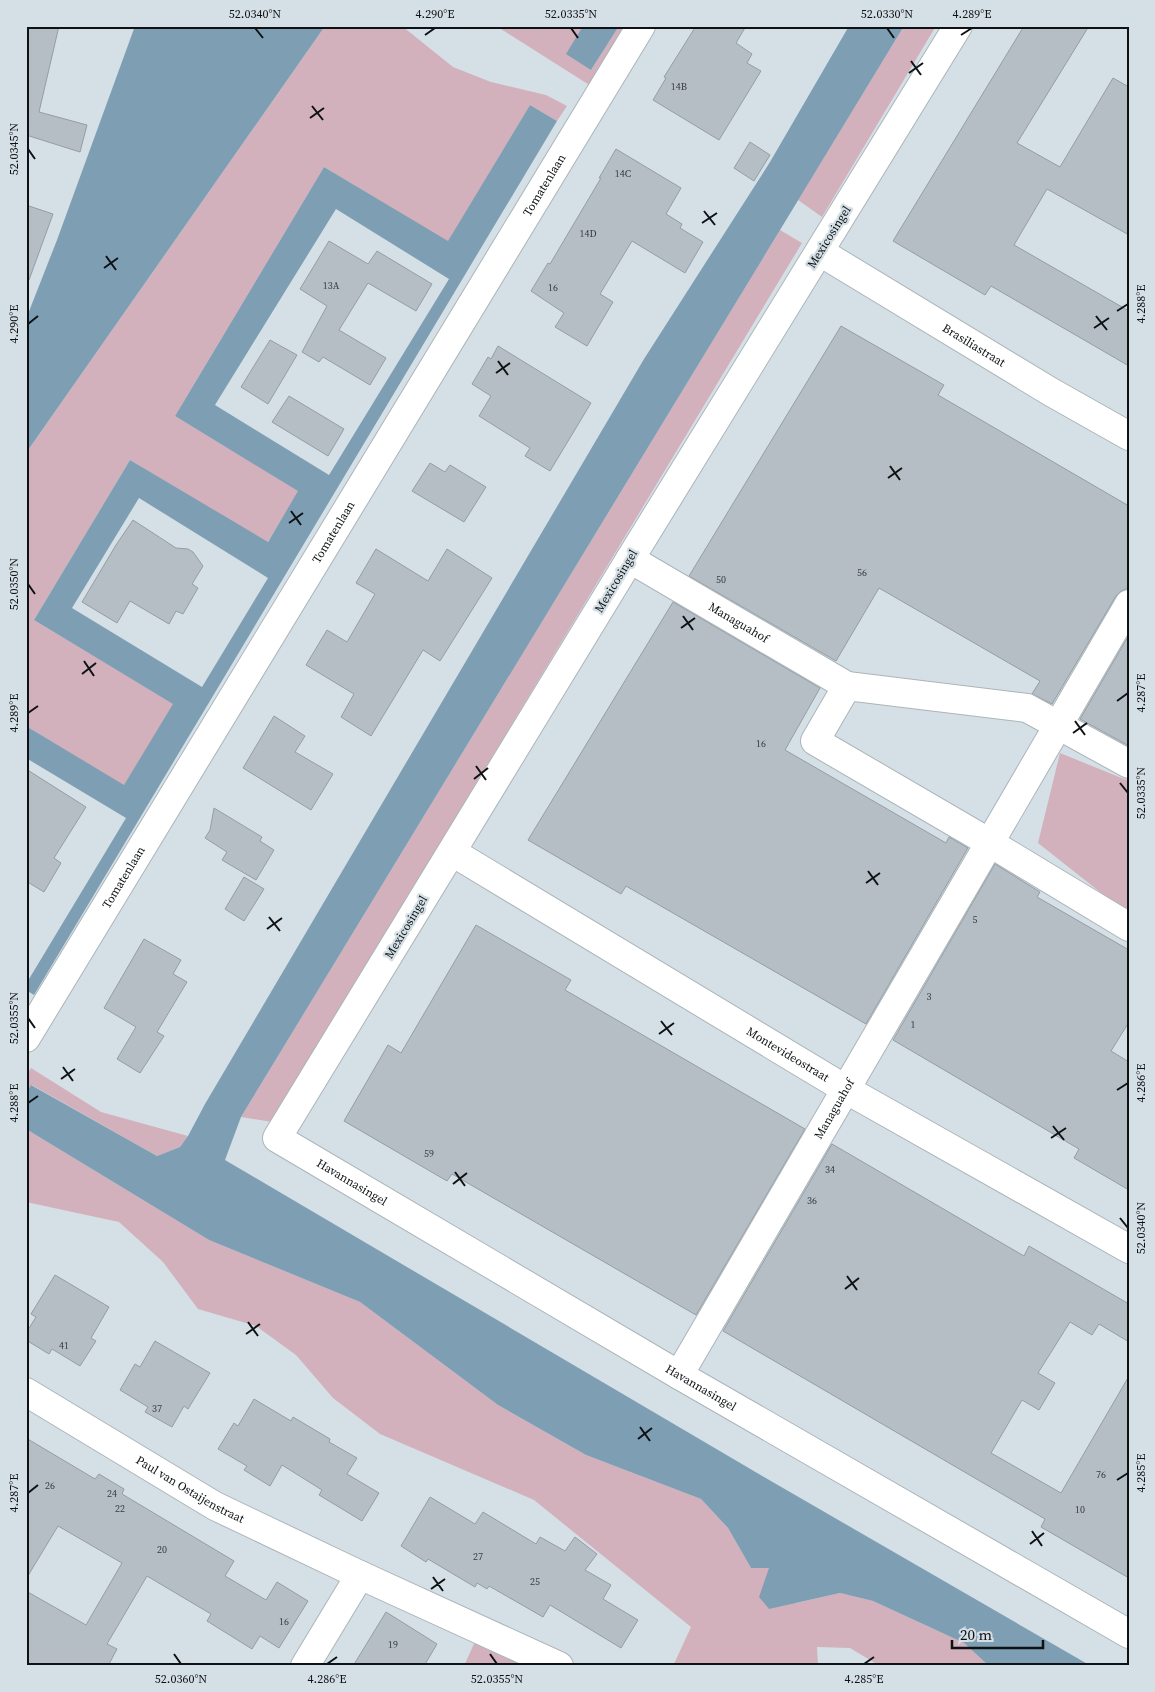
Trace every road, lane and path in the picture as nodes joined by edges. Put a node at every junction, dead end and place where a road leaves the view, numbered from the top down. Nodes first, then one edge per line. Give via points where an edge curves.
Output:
1 (641, 26) edge
2 (958, 26) edge
3 (820, 252) junction
4 (1129, 436) edge
5 (630, 559) junction
6 (1129, 604) edge
7 (847, 686) junction
8 (1060, 724) junction
9 (1129, 764) edge
10 (990, 843) junction
11 (452, 852) junction
12 (1129, 927) edge
13 (26, 1038) edge
14 (846, 1090) junction
15 (277, 1138) joint
16 (1129, 1248) edge
17 (679, 1375) junction
18 (26, 1392) edge
19 (360, 1575) junction
20 (1129, 1634) edge
21 (305, 1666) edge
22 (559, 1666) edge

1 - 13 street, Tomatenlaan
2 - 3 street, Mexicosingel
3 - 4 street, Brasiliastraat via 1050,392
3 - 5 street, Mexicosingel
5 - 7 street, Managuahof
5 - 11 street, Mexicosingel
6 - 8 street, Managuahof
7 - 8 street, Managuahof via 1027,708
7 - 10 street via 815,741
8 - 9 street, Managuahof
8 - 10 street, Managuahof
10 - 12 street
10 - 14 street, Managuahof
11 - 14 street, Montevideostraat
11 - 15 street, Mexicosingel
14 - 16 street, Montevideostraat
14 - 17 street, Managuahof
15 - 17 street, Havannasingel
17 - 20 street, Havannasingel
18 - 19 street, Paul van Ostaijenstraat via 216,1506
19 - 21 street
19 - 22 street, Paul van Ostaijenstraat

